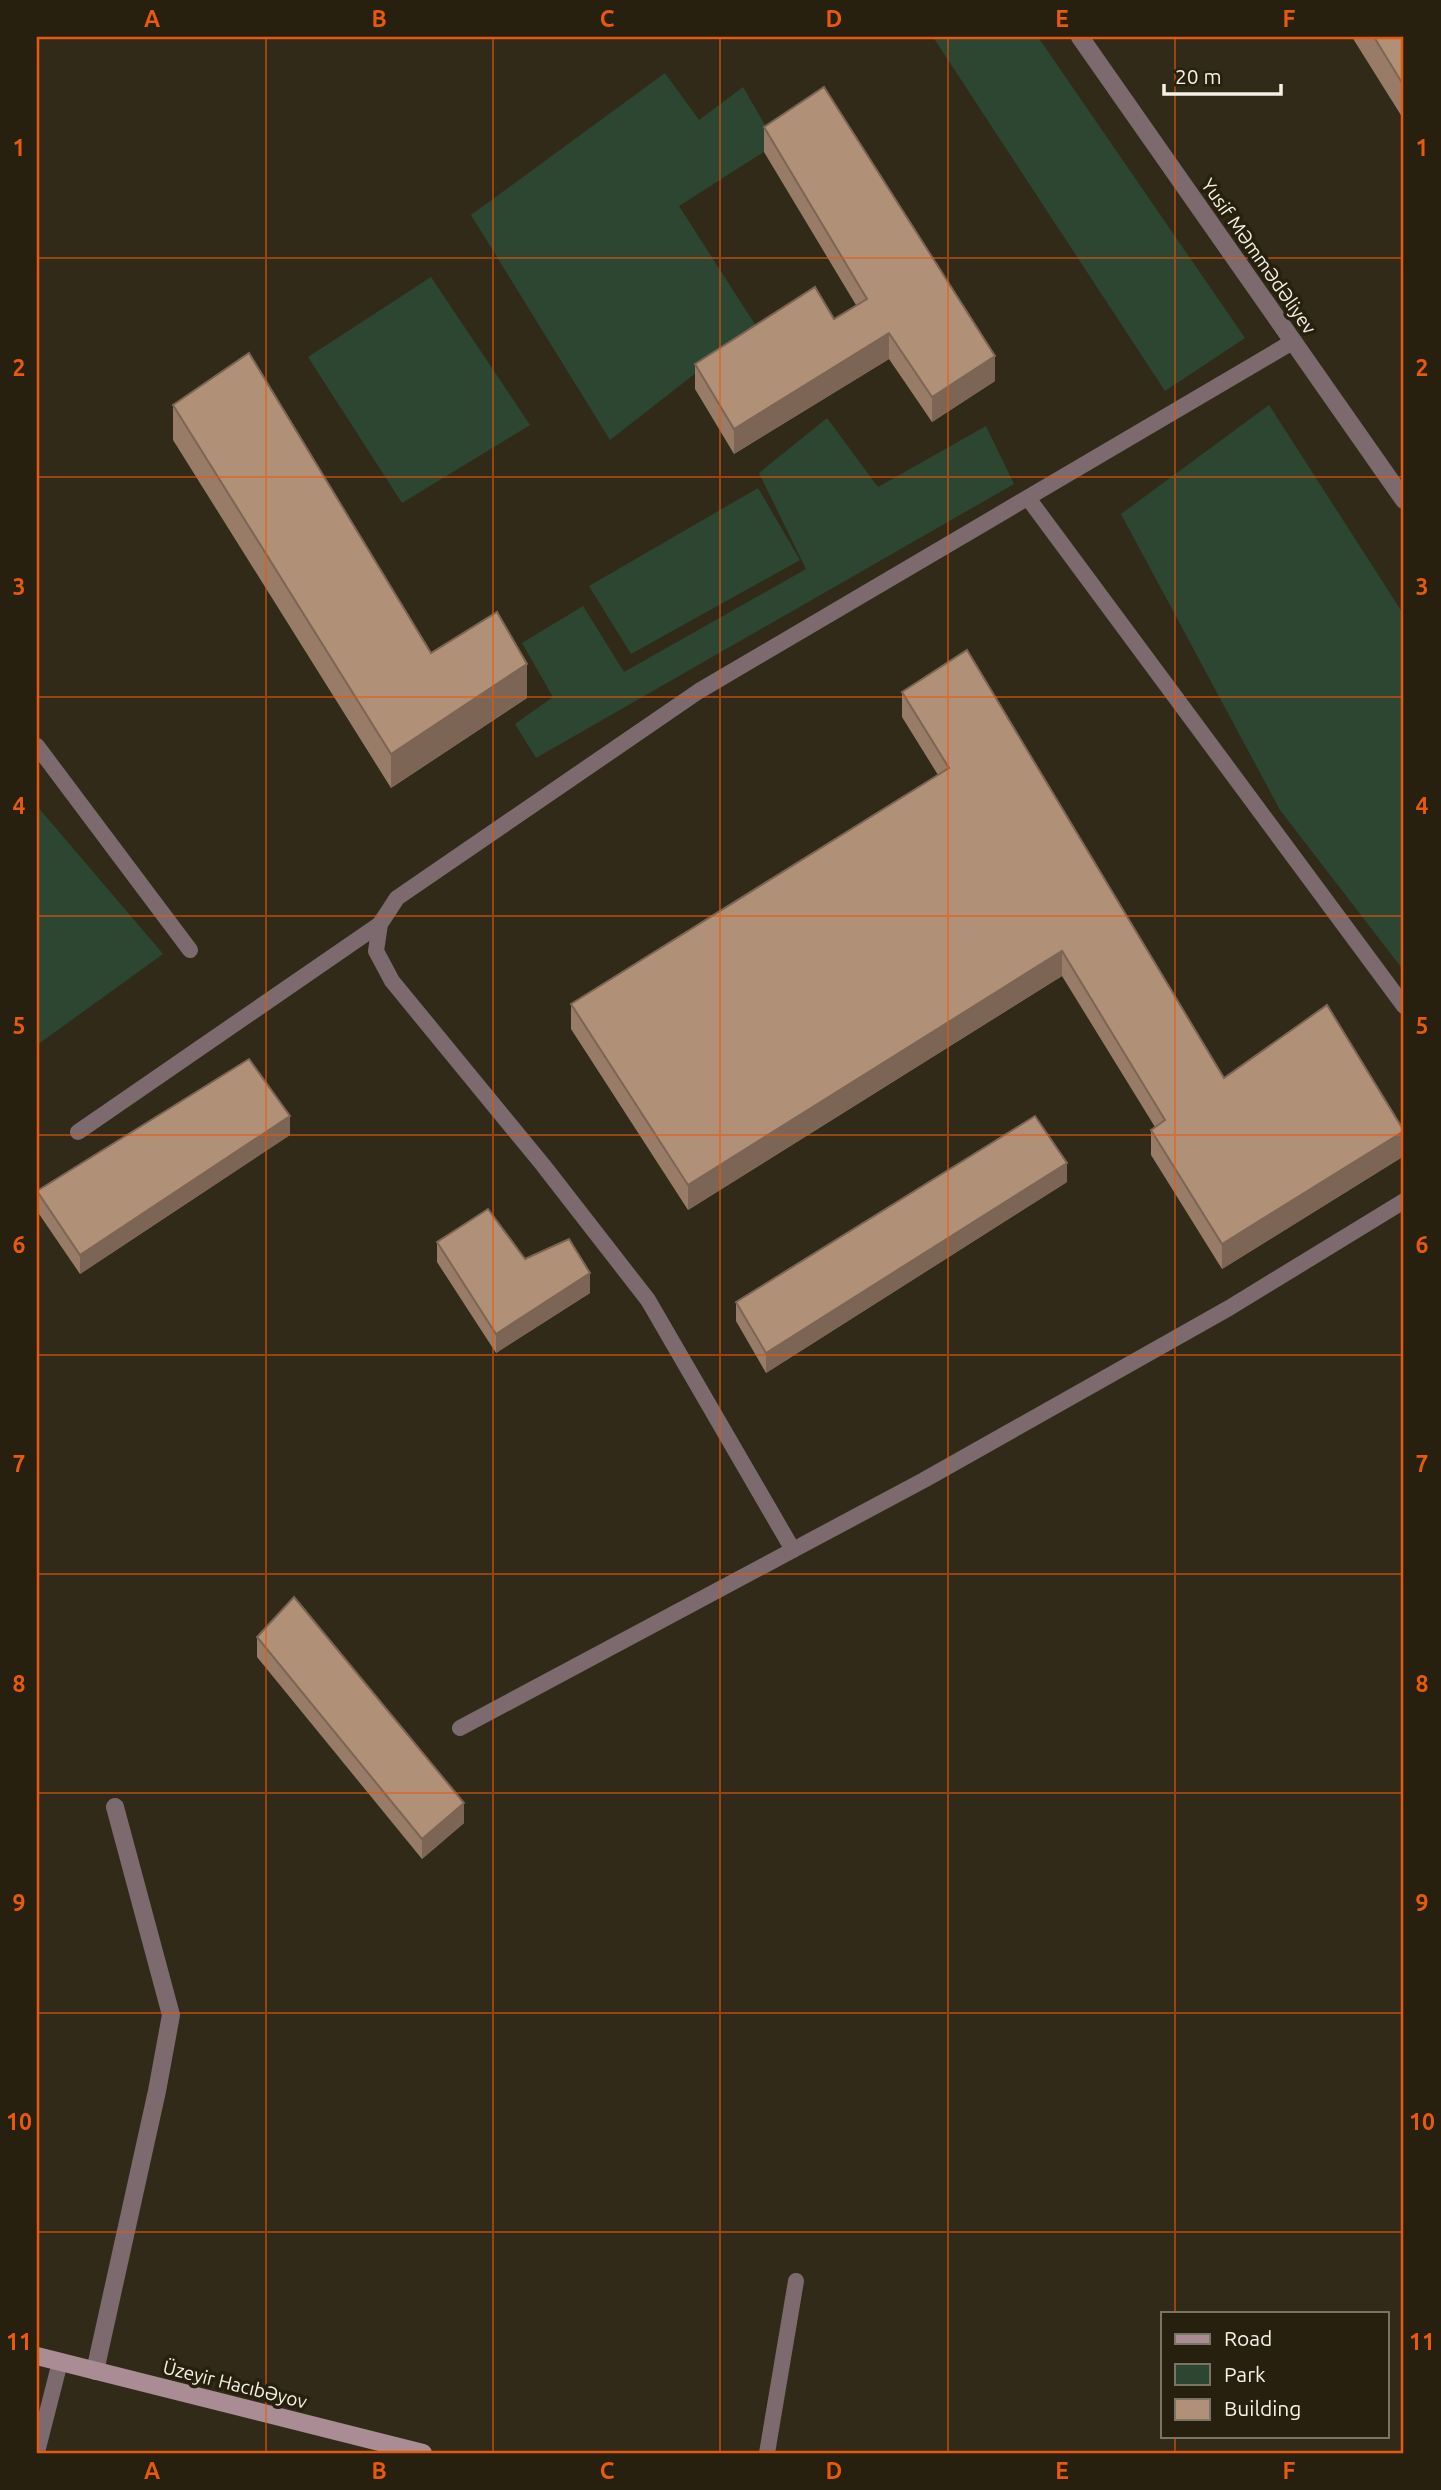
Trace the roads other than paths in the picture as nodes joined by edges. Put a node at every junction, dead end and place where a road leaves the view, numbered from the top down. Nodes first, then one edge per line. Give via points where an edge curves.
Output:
1 (1080, 37) edge
2 (1294, 341) junction
3 (1028, 498) junction
4 (1404, 499) edge
5 (37, 746) edge
6 (380, 924) junction
7 (190, 950) dead end
8 (1404, 1006) edge
9 (78, 1132) dead end
10 (1404, 1201) edge
11 (793, 1550) junction
12 (460, 1728) dead end
13 (115, 1807) dead end
14 (796, 2281) dead end
15 (37, 2356) edge
16 (60, 2362) junction
17 (95, 2371) junction
18 (37, 2452) edge
19 (423, 2453) edge
20 (767, 2453) edge

1 - 2 street, Yusif Məmmədəliyev
2 - 3 lane
2 - 4 street, Yusif Məmmədəliyev
3 - 6 lane via 699,691 397,898
3 - 8 lane
5 - 7 lane
6 - 9 lane
6 - 11 lane via 376,951 392,981 649,1300
10 - 11 lane via 1229,1308
11 - 12 lane
13 - 17 street via 171,2015
14 - 20 lane
15 - 16 main road, Üzeyir Hacıbəyov
16 - 17 main road, Üzeyir Hacıbəyov
16 - 18 lane
17 - 19 main road, Üzeyir Hacıbəyov

